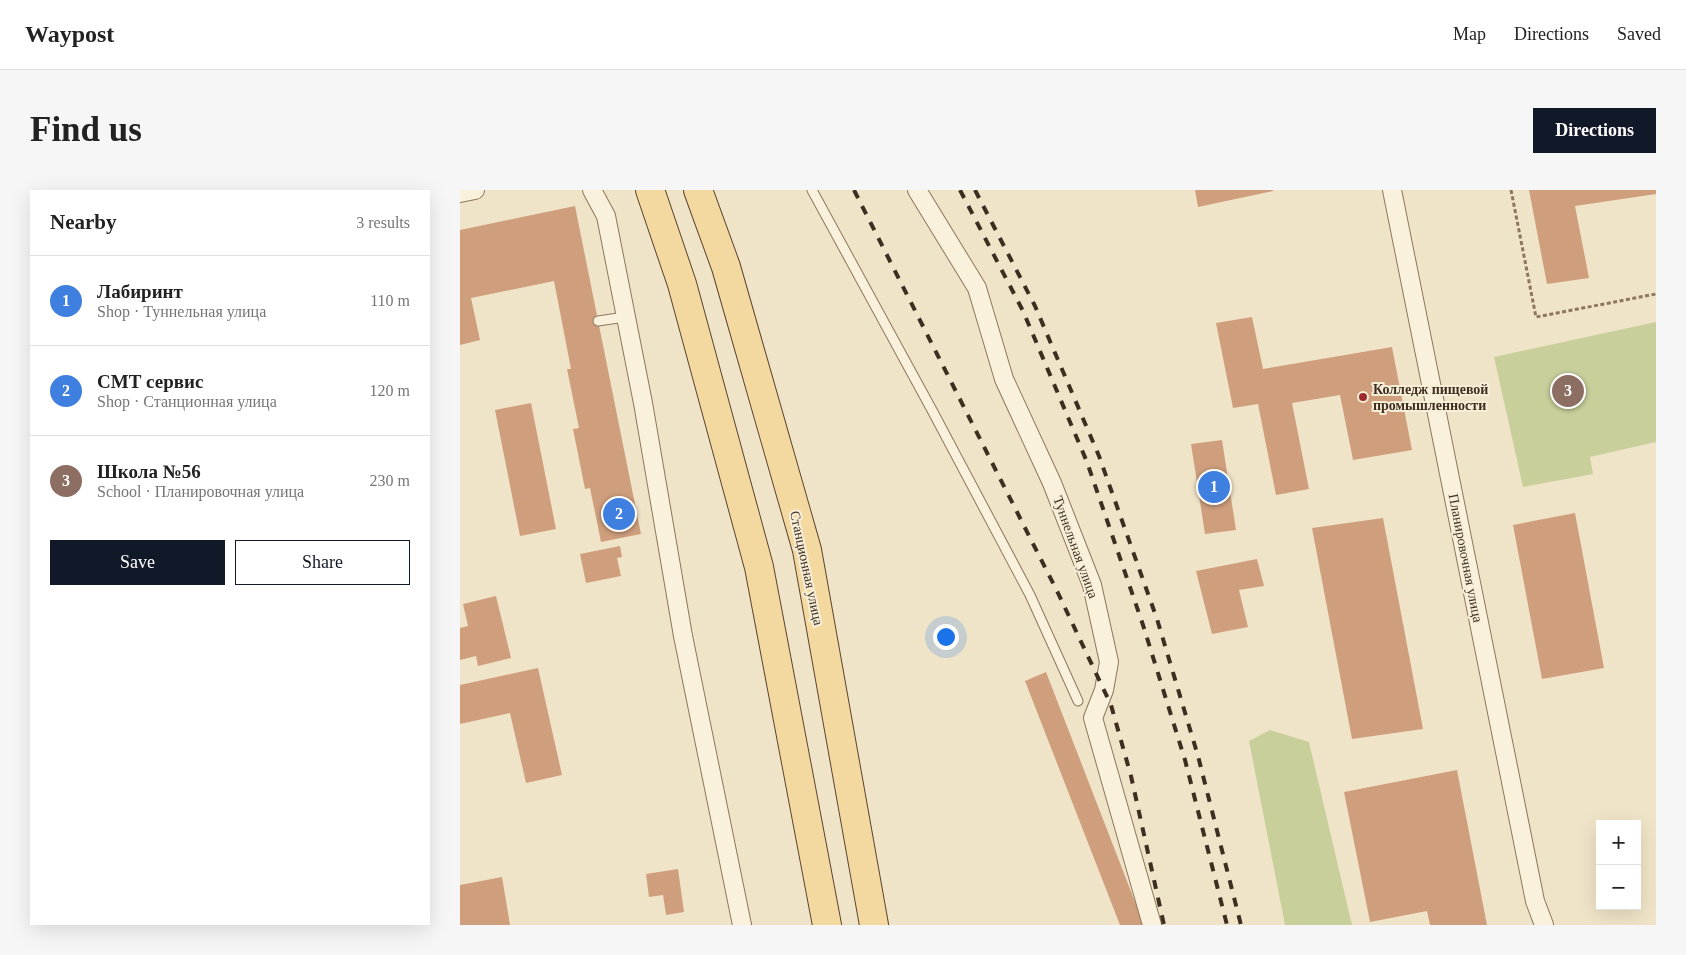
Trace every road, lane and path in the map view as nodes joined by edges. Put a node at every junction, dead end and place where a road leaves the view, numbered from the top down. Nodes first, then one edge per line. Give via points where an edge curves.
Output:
1 (474, 190) edge
2 (592, 190) edge
3 (650, 190) edge
4 (698, 190) edge
5 (812, 190) edge
6 (917, 190) edge
7 (1392, 190) edge
8 (1511, 190) edge
9 (460, 193) edge
10 (1656, 294) edge
11 (626, 317) junction
12 (598, 321) dead end
13 (1078, 701) dead end
14 (742, 925) edge
15 (827, 925) edge
16 (874, 925) edge
17 (1152, 925) edge
18 (1544, 925) edge

1 - 9 street
2 - 11 street via 606,216
3 - 15 main road via 682,284 759,567
4 - 16 main road, Станционная улица via 726,267 807,550
5 - 13 lane via 1030,596
6 - 17 street, Туннельная улица via 977,288 1004,380 1052,483 1092,585 1109,662 1104,690 1093,718
7 - 18 street, Планировочная улица via 1535,901
8 - 10 path via 1536,317
11 - 12 lane
11 - 14 street via 683,636

